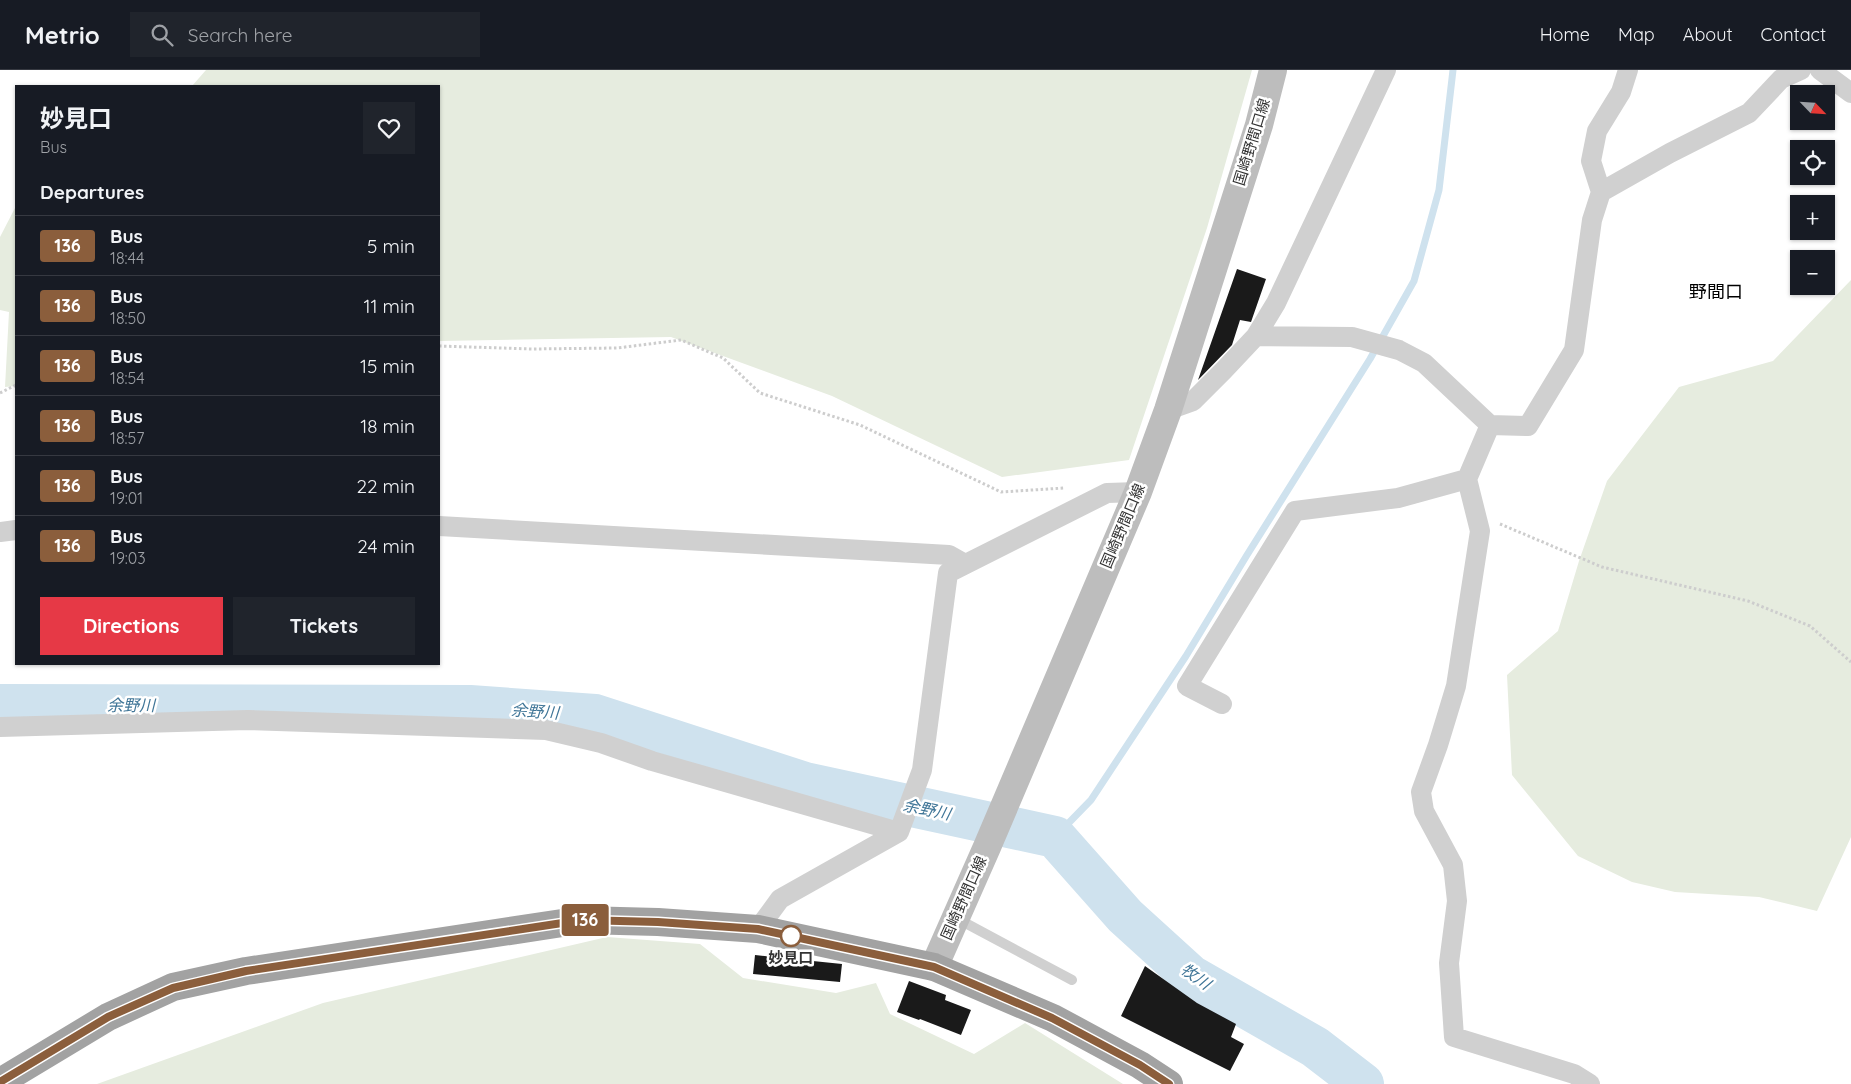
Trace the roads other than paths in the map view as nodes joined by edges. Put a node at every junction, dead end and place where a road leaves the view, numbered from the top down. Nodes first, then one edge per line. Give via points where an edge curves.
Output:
1 (1273, 70) edge
2 (1386, 70) edge
3 (1628, 70) edge
4 (1801, 70) edge
5 (1820, 70) edge
6 (1851, 93) edge
7 (1601, 192) junction
8 (1256, 336) junction
9 (1168, 410) junction
10 (1490, 425) junction
11 (1466, 479) junction
12 (1138, 492) junction
13 (440, 526) edge
14 (15, 530) edge
15 (0, 532) edge
16 (965, 564) junction
17 (1222, 704) dead end
18 (0, 727) edge
19 (899, 832) junction
20 (955, 918) junction
21 (758, 929) junction
22 (934, 967) junction
23 (1072, 980) dead end
24 (0, 1082) edge
25 (1169, 1084) edge
26 (1590, 1084) edge

1 - 9 main road, 国崎野間口線 via 1259,124
2 - 8 street via 1276,304
3 - 7 street via 1621,92 1597,131 1591,161
4 - 7 street via 1781,79 1749,113
5 - 6 street
7 - 10 street via 1592,220 1574,350 1528,426
8 - 9 street via 1193,401
8 - 10 street via 1352,337 1399,350 1424,363
9 - 12 main road, 国崎野間口線
10 - 11 street
11 - 17 street via 1398,498 1295,511 1187,686
11 - 26 street via 1480,531 1456,686 1421,792 1424,811 1453,865 1458,901 1450,964 1454,1036 1574,1074
12 - 16 street via 1107,493
12 - 20 main road, 国崎野間口線
13 - 16 street via 949,555
14 - 15 street
16 - 19 street via 948,573 922,770
18 - 19 street via 248,720 546,730 600,743
19 - 21 street via 780,899
20 - 22 main road, 国崎野間口線
20 - 23 lane
21 - 22 highway
21 - 24 highway via 582,920 246,971 173,988 108,1017
22 - 25 highway via 1052,1018

